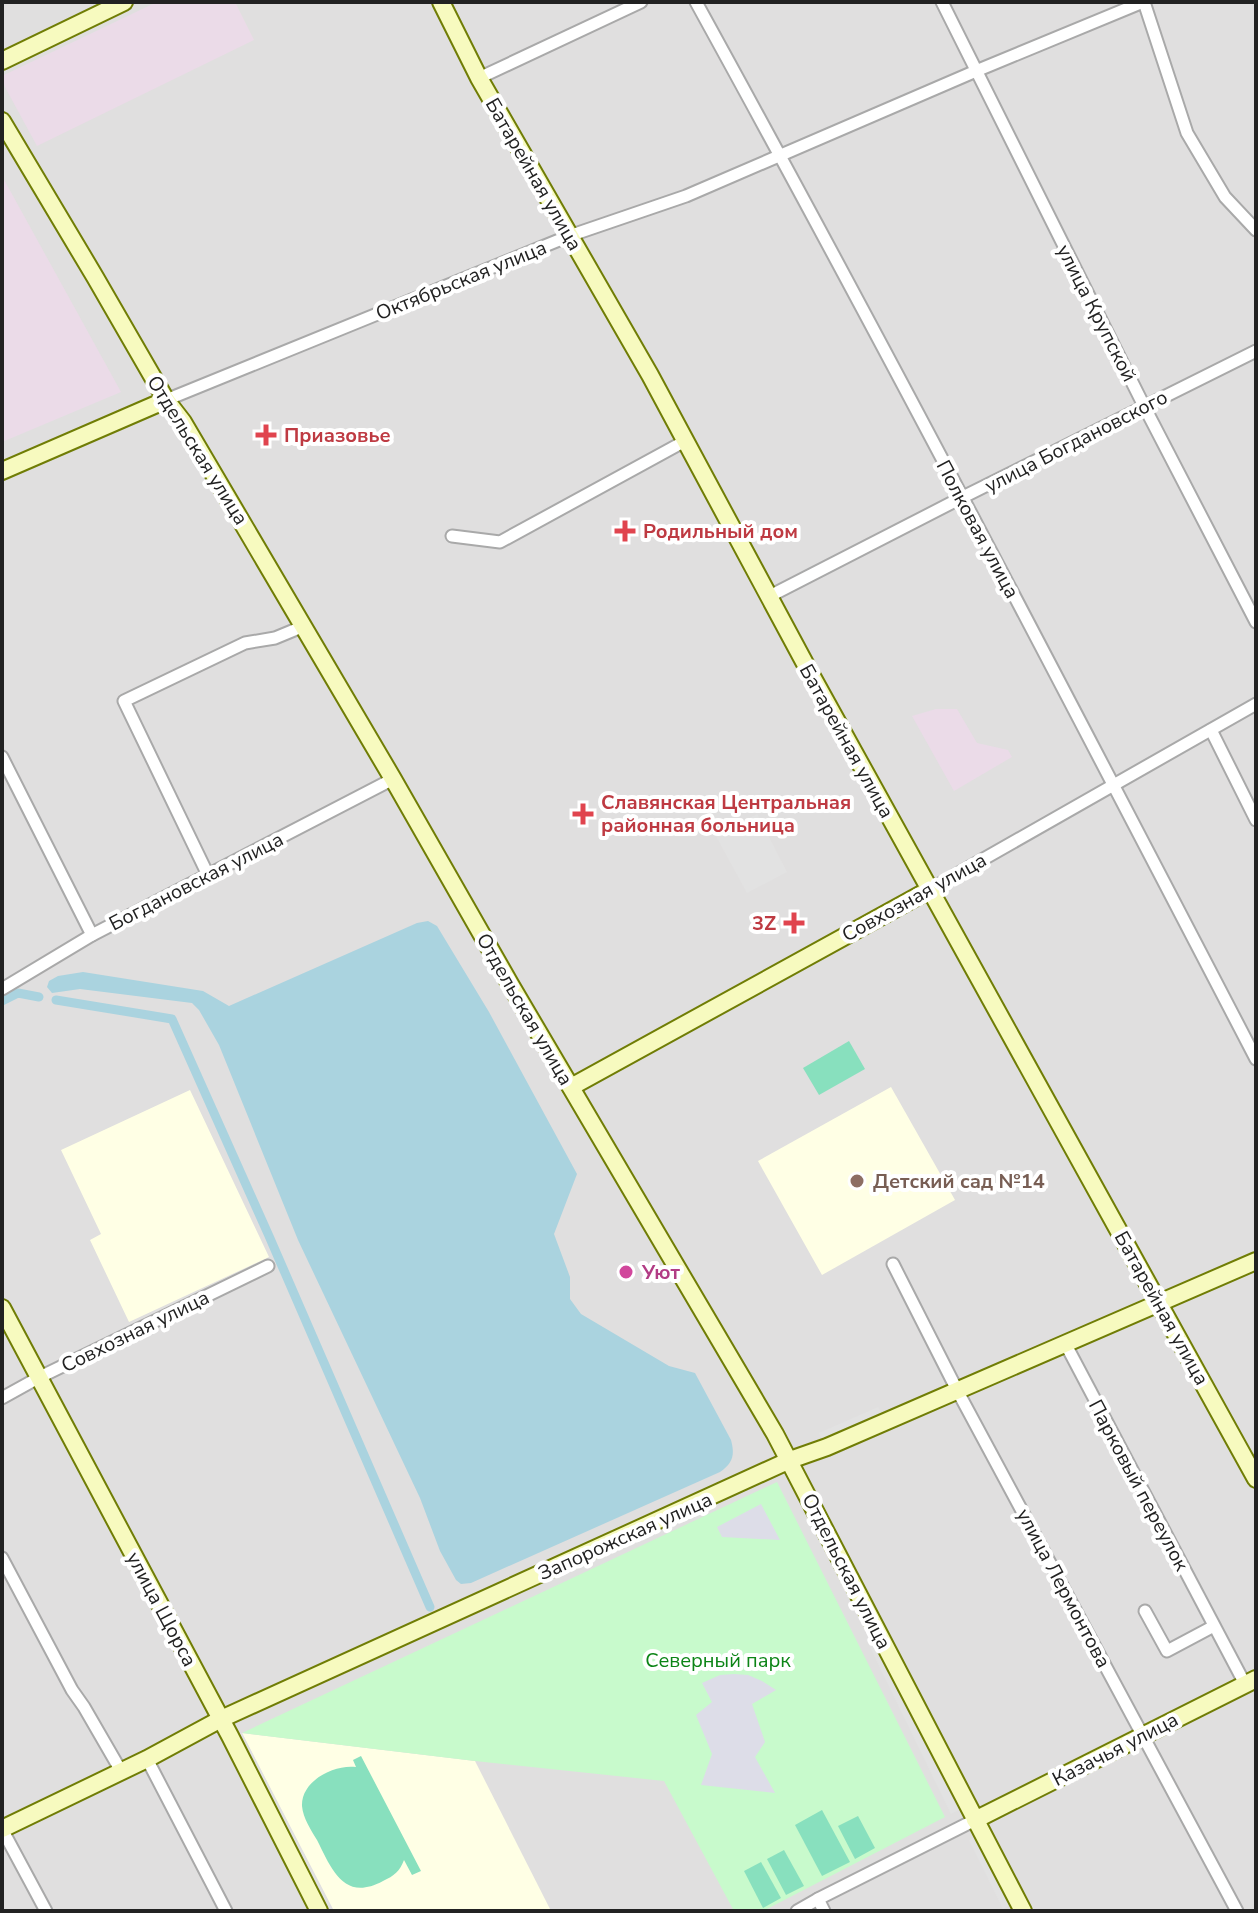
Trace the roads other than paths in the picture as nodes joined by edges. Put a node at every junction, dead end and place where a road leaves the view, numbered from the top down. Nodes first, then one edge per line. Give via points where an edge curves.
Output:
1 (124, 2) edge
2 (441, 2) edge
3 (641, 2) edge
4 (696, 2) edge
5 (942, 2) edge
6 (1144, 2) edge
7 (2, 61) edge
8 (976, 71) junction
9 (479, 78) junction
10 (2, 121) edge
11 (780, 156) junction
12 (1256, 230) edge
13 (569, 236) junction
14 (1256, 351) edge
15 (166, 400) junction
16 (1144, 406) junction
17 (685, 441) junction
18 (2, 471) edge
19 (961, 498) junction
20 (452, 536) dead end
21 (768, 597) junction
22 (1256, 622) edge
23 (304, 626) junction
24 (1256, 704) edge
25 (1211, 730) junction
26 (2, 757) edge
27 (393, 779) junction
28 (1113, 785) junction
29 (1256, 820) edge
30 (208, 875) junction
31 (929, 890) junction
32 (92, 935) junction
33 (2, 989) edge
34 (1256, 1059) edge
35 (571, 1087) junction
36 (1256, 1261) edge
37 (893, 1264) dead end
38 (268, 1266) dead end
39 (1160, 1304) junction
40 (2, 1308) edge
41 (1065, 1343) junction
42 (38, 1378) junction
43 (957, 1390) junction
44 (2, 1398) edge
45 (790, 1460) junction
46 (1256, 1479) edge
47 (2, 1558) edge
48 (1145, 1611) dead end
49 (1214, 1626) junction
50 (1250, 1682) edge
51 (221, 1719) junction
52 (1143, 1736) junction
53 (147, 1759) junction
54 (121, 1771) junction
55 (975, 1820) junction
56 (2, 1829) edge
57 (818, 1899) junction
58 (46, 1911) edge
59 (226, 1911) edge
60 (319, 1911) edge
61 (797, 1911) edge
62 (824, 1911) edge
63 (1023, 1911) edge
64 (1237, 1911) edge

1 - 7 street
2 - 9 street, Батарейная улица
3 - 9 street
4 - 11 street, Полковая улица
5 - 8 street, улица Крупской
6 - 8 street, Октябрьская улица
6 - 12 street via 1187,133 1225,197
8 - 11 street, Октябрьская улица
8 - 16 street, улица Крупской
9 - 13 street, Батарейная улица
10 - 15 street, Отдельская улица
11 - 13 street, Октябрьская улица via 686,196
11 - 19 street, Полковая улица
13 - 15 street, Октябрьская улица
13 - 17 street, Батарейная улица
14 - 16 street, улица Богдановского
15 - 18 street, Октябрьская улица
15 - 23 street, Отдельская улица
16 - 19 street, улица Богдановского
16 - 22 street, улица Крупской
17 - 20 street via 500,542
17 - 21 street, Батарейная улица
19 - 21 street, улица Богдановского
19 - 28 street, Полковая улица
21 - 31 street, Батарейная улица
23 - 27 street, Отдельская улица
23 - 30 street via 245,643 124,701
24 - 25 street, Совхозная улица
25 - 28 street, Совхозная улица
25 - 29 street
26 - 32 street
27 - 30 street, Богдановская улица
27 - 35 street, Отдельская улица
28 - 31 street, Совхозная улица
28 - 34 street, Полковая улица
30 - 32 street, Богдановская улица
31 - 35 street, Совхозная улица
31 - 39 street, Батарейная улица
32 - 33 street, Богдановская улица
35 - 45 street, Отдельская улица
36 - 39 street, Запорожская улица
37 - 43 street, улица Лермонтова
38 - 42 street, Совхозная улица
39 - 41 street, Запорожская улица
39 - 46 street, Батарейная улица
40 - 42 street, улица Щорса
41 - 43 street, Запорожская улица
41 - 49 street, Парковый переулок
42 - 44 street, Совхозная улица
42 - 51 street, улица Щорса
43 - 45 street, Запорожская улица
43 - 52 street, улица Лермонтова
45 - 51 street, Запорожская улица
45 - 55 street, Отдельская улица
47 - 54 street
48 - 49 street via 1167,1651
49 - 50 street, Парковый переулок
50 - 52 street, Казачья улица
51 - 53 street, Запорожская улица
51 - 60 street, улица Щорса
52 - 55 street, Казачья улица
52 - 64 street, улица Лермонтова
53 - 54 street, Запорожская улица
53 - 59 street
54 - 56 street, Запорожская улица
55 - 57 street
55 - 63 street, Отдельская улица
56 - 58 street
57 - 61 street
57 - 62 street

